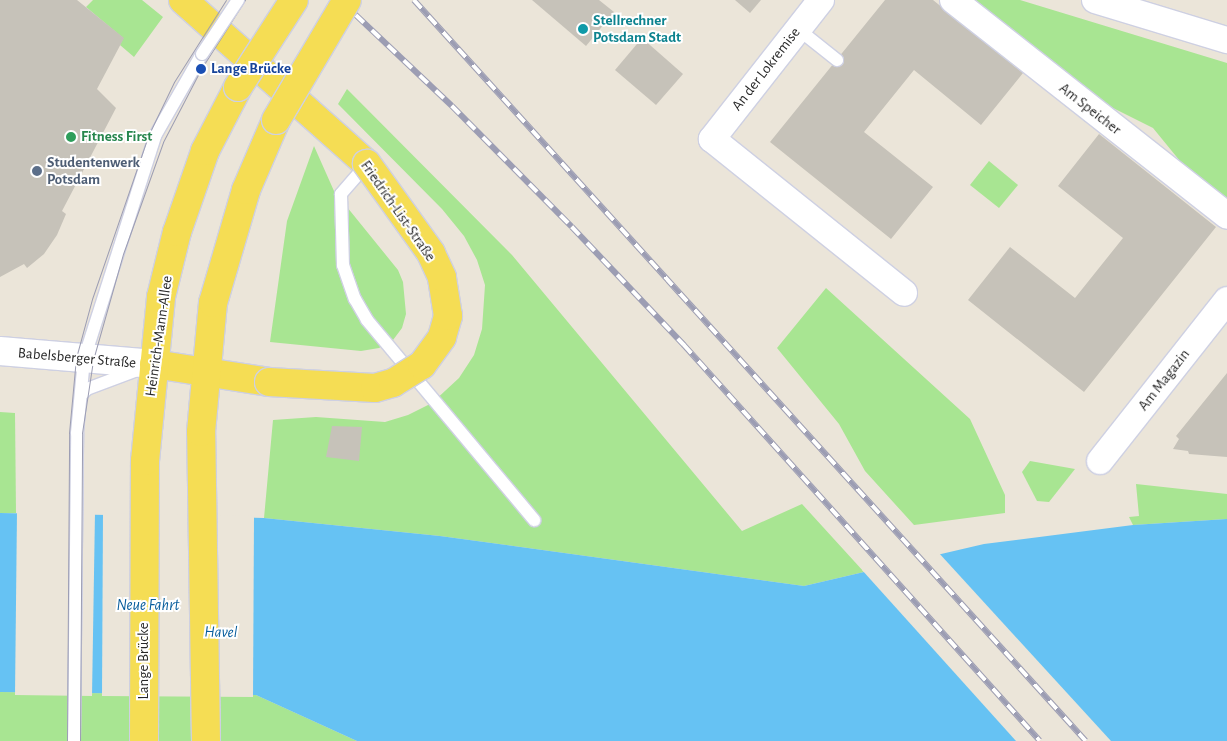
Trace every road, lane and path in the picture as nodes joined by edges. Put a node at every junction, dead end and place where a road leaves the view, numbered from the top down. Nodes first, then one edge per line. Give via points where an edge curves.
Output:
1 (183, 0) edge
2 (238, 0) edge
3 (294, 0) edge
4 (347, 0) edge
5 (820, 0) edge
6 (953, 0) edge
7 (1095, 0) edge
8 (798, 29) junction
9 (1227, 40) edge
10 (837, 60) dead end
11 (367, 164) junction
12 (1227, 216) edge
13 (904, 293) dead end
14 (1227, 300) edge
15 (0, 351) edge
16 (84, 359) junction
17 (154, 364) junction
18 (206, 371) junction
19 (82, 394) junction
20 (146, 461) joint
21 (1100, 461) dead end
22 (534, 520) dead end
23 (74, 741) edge
24 (144, 741) edge
25 (206, 741) edge

1 - 11 main road, Friedrich-List-Straße
2 - 16 lane, bridge via 202,54 155,136
3 - 17 main road, Heinrich-Mann-Allee, bridge via 238,87 205,151 177,232 161,297
4 - 18 main road, bridge via 276,120 246,190 213,303
5 - 8 street, An der Lokremise
6 - 12 street, Am Speicher
7 - 9 street
8 - 10 lane
8 - 13 street, An der Lokremise via 712,139
11 - 18 main road, Friedrich-List-Straße, bridge via 431,253 442,277 448,307 442,337 422,365 393,383 375,388 269,382
11 - 22 lane via 341,194 343,265 355,299 367,320
14 - 21 street, Am Magazin
15 - 16 street, Babelsberger Straße
16 - 17 street, Babelsberger Straße
16 - 19 lane
17 - 18 main road, Friedrich-List-Straße
17 - 19 lane via 87,389
17 - 20 main road, Heinrich-Mann-Allee
18 - 25 main road via 201,432
19 - 23 lane
20 - 24 main road, Lange Brücke

